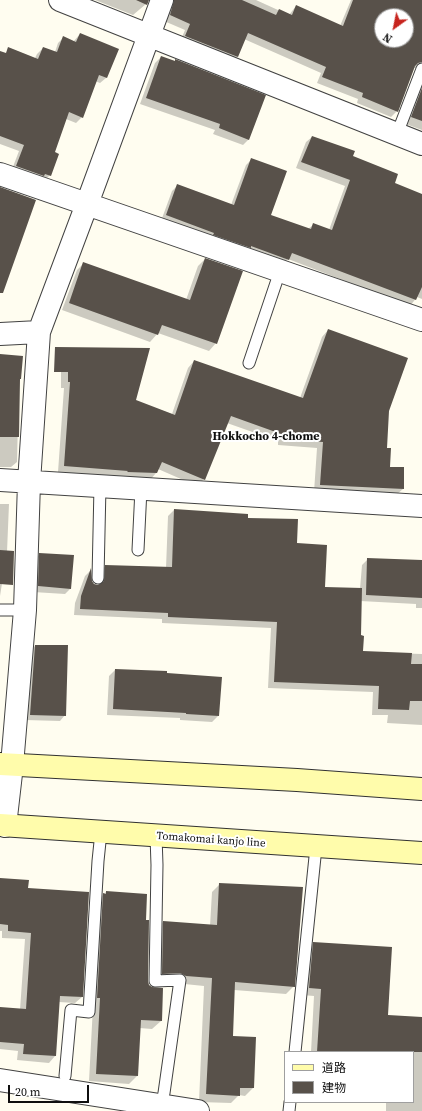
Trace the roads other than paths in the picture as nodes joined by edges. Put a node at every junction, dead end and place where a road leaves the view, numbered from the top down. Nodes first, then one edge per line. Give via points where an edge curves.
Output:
1 (60, 0) edge
2 (162, 0) edge
3 (149, 35) junction
4 (422, 70) edge
5 (397, 134) junction
6 (422, 144) edge
7 (0, 174) edge
8 (87, 204) junction
9 (280, 271) junction
10 (422, 320) edge
11 (39, 332) junction
12 (0, 334) edge
13 (250, 363) dead end
14 (0, 480) edge
15 (30, 482) junction
16 (100, 486) junction
17 (141, 488) junction
18 (422, 506) edge
19 (138, 550) dead end
20 (98, 578) dead end
21 (0, 610) edge
22 (25, 610) junction
23 (6, 764) edge
24 (422, 789) edge
25 (3, 825) edge
26 (101, 832) junction
27 (156, 836) junction
28 (316, 847) junction
29 (422, 853) edge
30 (295, 1051) edge
31 (65, 1076) dead end
32 (0, 1080) edge
33 (116, 1105) edge
34 (162, 1105) junction
35 (198, 1111) edge

1 - 3 street
2 - 3 street
3 - 5 street
3 - 8 street
4 - 5 lane
5 - 6 street
7 - 8 street
8 - 9 street
8 - 11 street
9 - 10 street
9 - 13 lane
11 - 12 street
11 - 15 street
14 - 15 street
15 - 16 street
15 - 22 street
16 - 17 street
16 - 20 lane
17 - 18 street
17 - 19 lane
21 - 22 lane
22 - 23 street
23 - 24 main road
23 - 25 street
25 - 26 main road, Tomakomai kanjo line
26 - 27 main road, Tomakomai kanjo line
26 - 31 lane via 89,1012 71,1010
27 - 28 main road, Tomakomai kanjo line
27 - 34 lane via 155,981 180,980
28 - 29 main road, Tomakomai kanjo line
28 - 30 lane
32 - 33 street
33 - 34 street
34 - 35 street

